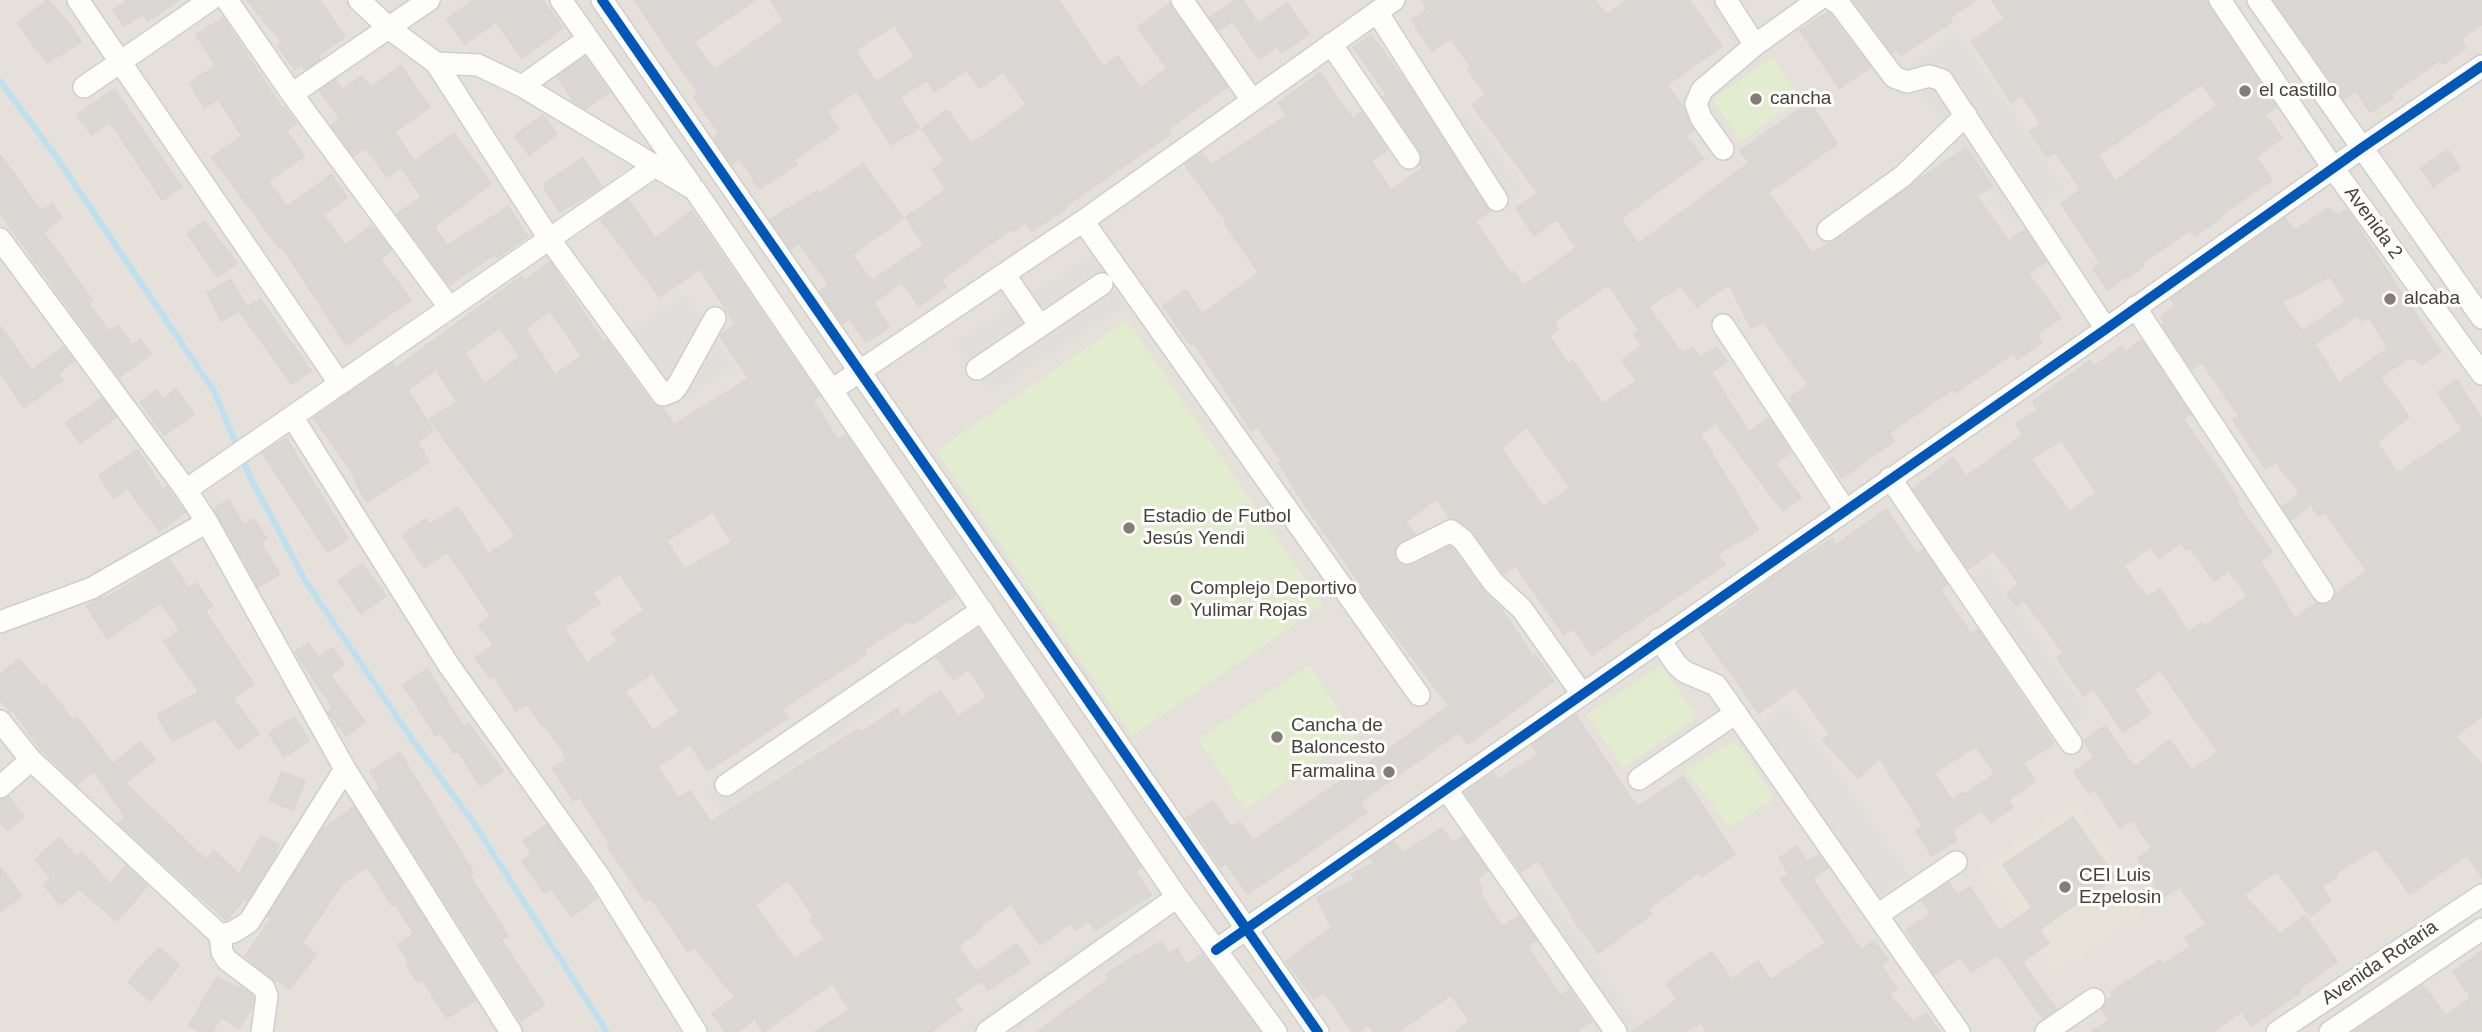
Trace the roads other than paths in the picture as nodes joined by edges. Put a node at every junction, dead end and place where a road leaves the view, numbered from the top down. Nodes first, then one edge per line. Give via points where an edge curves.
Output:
1 (78, 0) edge
2 (210, 0) edge
3 (227, 0) edge
4 (359, 0) edge
5 (429, 0) edge
6 (561, 0) edge
7 (603, 0) edge
8 (1182, 0) edge
9 (1726, 0) edge
10 (1818, 0) edge
11 (1833, 0) edge
12 (2220, 0) edge
13 (2258, 0) edge
14 (1386, 6) edge
15 (390, 29) junction
16 (588, 38) junction
17 (1331, 44) junction
18 (1755, 45) junction
19 (120, 60) junction
20 (436, 63) junction
21 (2482, 66) edge
22 (522, 86) junction
23 (84, 88) dead end
24 (292, 94) junction
25 (1252, 100) junction
26 (1966, 116) junction
27 (2362, 147) junction
28 (1723, 149) dead end
29 (1409, 158) dead end
30 (655, 166) junction
31 (2333, 168) junction
32 (695, 190) junction
33 (1497, 200) dead end
34 (1083, 221) junction
35 (1828, 230) dead end
36 (0, 239) edge
37 (550, 240) junction
38 (1004, 274) junction
39 (1102, 284) dead end
40 (449, 307) junction
41 (2135, 307) junction
42 (715, 318) dead end
43 (2482, 318) edge
44 (1723, 325) dead end
45 (1041, 326) junction
46 (2106, 329) junction
47 (977, 369) dead end
48 (858, 372) junction
49 (2482, 374) edge
50 (340, 384) junction
51 (832, 390) junction
52 (285, 422) junction
53 (1890, 478) junction
54 (194, 485) junction
55 (1846, 510) junction
56 (206, 522) junction
57 (1407, 553) dead end
58 (2323, 592) dead end
59 (982, 610) junction
60 (0, 622) edge
61 (1659, 639) junction
62 (1582, 694) junction
63 (1419, 695) dead end
64 (1736, 713) junction
65 (0, 721) edge
66 (2071, 743) dead end
67 (31, 760) junction
68 (345, 769) junction
69 (1639, 779) dead end
70 (726, 785) dead end
71 (0, 787) edge
72 (1447, 790) junction
73 (1956, 862) dead end
74 (2482, 895) edge
75 (1177, 897) junction
76 (1879, 915) junction
77 (1246, 929) junction
78 (2482, 929) edge
79 (220, 935) junction
80 (1216, 950) junction
81 (2094, 999) dead end
82 (262, 1032) edge
83 (511, 1032) edge
84 (696, 1032) edge
85 (987, 1032) edge
86 (1276, 1032) edge
87 (1318, 1032) edge
88 (1616, 1032) edge
89 (1959, 1032) edge
90 (2046, 1032) edge
91 (2277, 1032) edge
92 (2330, 1032) edge

1 - 19 street
2 - 19 street
3 - 24 street
4 - 15 street
5 - 15 street
6 - 16 street
7 - 48 street
8 - 25 street
9 - 18 street
10 - 18 street
11 - 26 street via 1894,77 1907,82 1929,76 1942,80
12 - 31 street, Avenida 2
13 - 27 street, Avenida 2
14 - 17 street
14 - 33 street
15 - 20 street
15 - 24 street
16 - 22 street
16 - 32 street
17 - 25 street
17 - 29 street
18 - 28 street via 1702,90 1696,104
19 - 23 street
19 - 50 street
20 - 22 street via 478,65
20 - 37 street
21 - 27 street
22 - 30 street
24 - 40 street
25 - 34 street
26 - 35 street via 1903,176
26 - 46 street
27 - 31 street
27 - 43 street, Avenida 2
30 - 32 street
30 - 37 street
31 - 41 street
31 - 49 street, Avenida 2
32 - 51 street
34 - 38 street
34 - 63 street
36 - 54 street
37 - 40 street
37 - 42 street via 663,396 678,385
38 - 45 street
38 - 48 street
39 - 45 street
40 - 50 street
41 - 46 street
41 - 58 street
44 - 55 street
45 - 47 street
46 - 53 street
48 - 51 street
48 - 77 street
50 - 52 street
51 - 59 street
52 - 54 street
52 - 84 street via 448,664 599,876
53 - 55 street
53 - 66 street
54 - 56 street
55 - 61 street
56 - 60 street via 92,588
56 - 68 street
57 - 62 street via 1451,531 1463,540 1493,582 1522,609
59 - 70 street
59 - 75 street
61 - 62 street
61 - 64 street via 1685,672 1716,685
62 - 72 street
64 - 69 street
64 - 76 street
65 - 67 street
67 - 71 street
67 - 79 street
68 - 79 street via 249,922
68 - 83 street
72 - 77 street
72 - 88 street
73 - 76 street
74 - 91 street, Avenida Rotaria
75 - 80 street
75 - 85 street
76 - 89 street
77 - 80 street
77 - 87 street
78 - 92 street, Avenida Rotaria
79 - 82 street via 227,960 264,988
80 - 86 street
81 - 90 street

